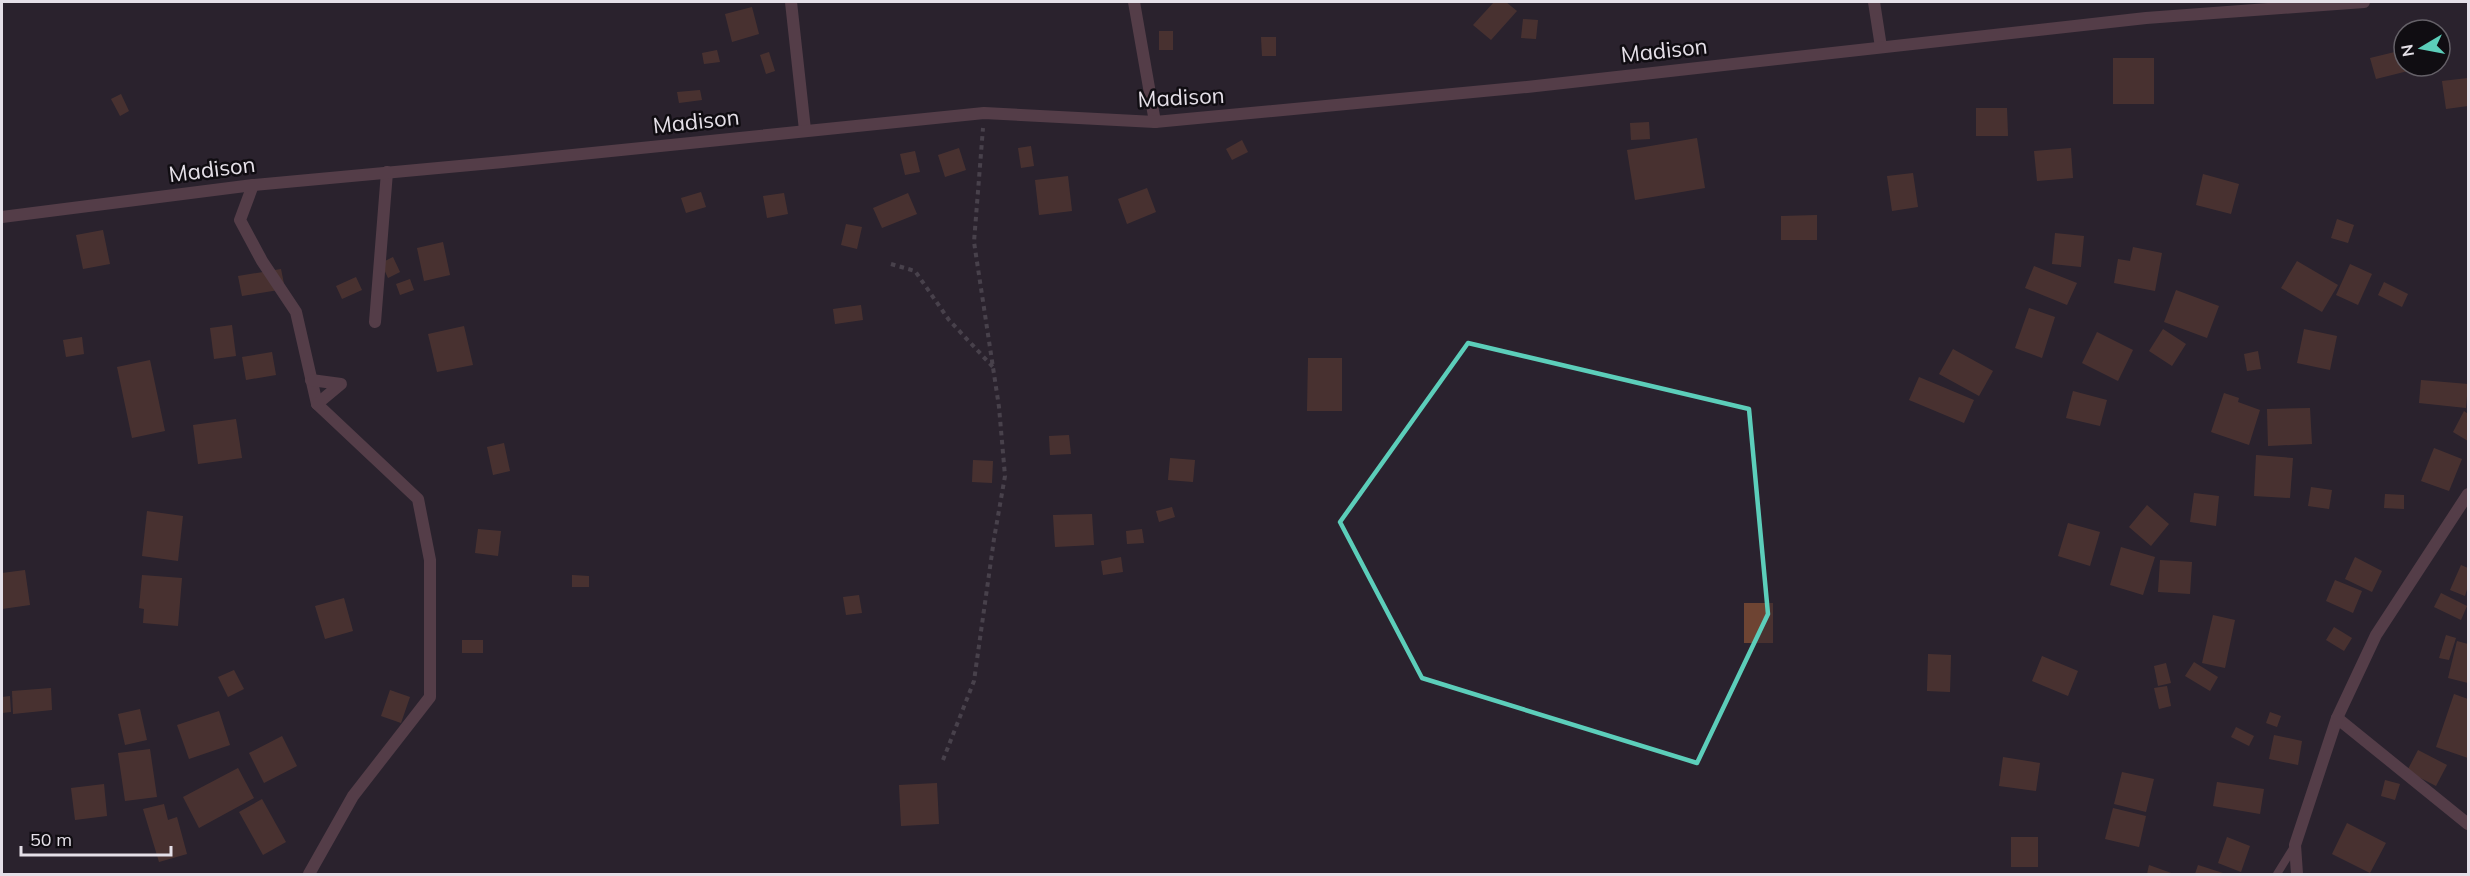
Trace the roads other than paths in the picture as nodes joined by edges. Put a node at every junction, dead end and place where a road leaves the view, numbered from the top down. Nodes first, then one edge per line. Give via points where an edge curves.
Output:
1 (791, 2) edge
2 (1134, 2) edge
3 (1874, 2) edge
4 (2364, 2) edge
5 (1881, 47) junction
6 (1155, 122) junction
7 (805, 130) junction
8 (387, 172) junction
9 (253, 185) junction
10 (2, 217) edge
11 (375, 322) dead end
12 (311, 380) junction
13 (317, 404) junction
14 (2469, 494) edge
15 (2337, 718) junction
16 (2469, 824) edge
17 (2295, 845) junction
18 (309, 874) edge
19 (2277, 874) edge
20 (2297, 874) edge

1 - 7 street
2 - 6 street
3 - 5 street
4 - 5 street, Madison via 2146,18
5 - 6 street, Madison
6 - 7 street, Madison via 984,113
7 - 8 street, Madison
8 - 9 street, Madison
8 - 11 street
9 - 10 street, Madison
9 - 12 street via 240,220 296,312
12 - 13 street
12 - 13 street via 341,384
13 - 18 street via 418,499 430,560 430,697 353,796
14 - 15 street via 2376,634
15 - 16 street
15 - 17 street
17 - 19 lane
17 - 20 street

